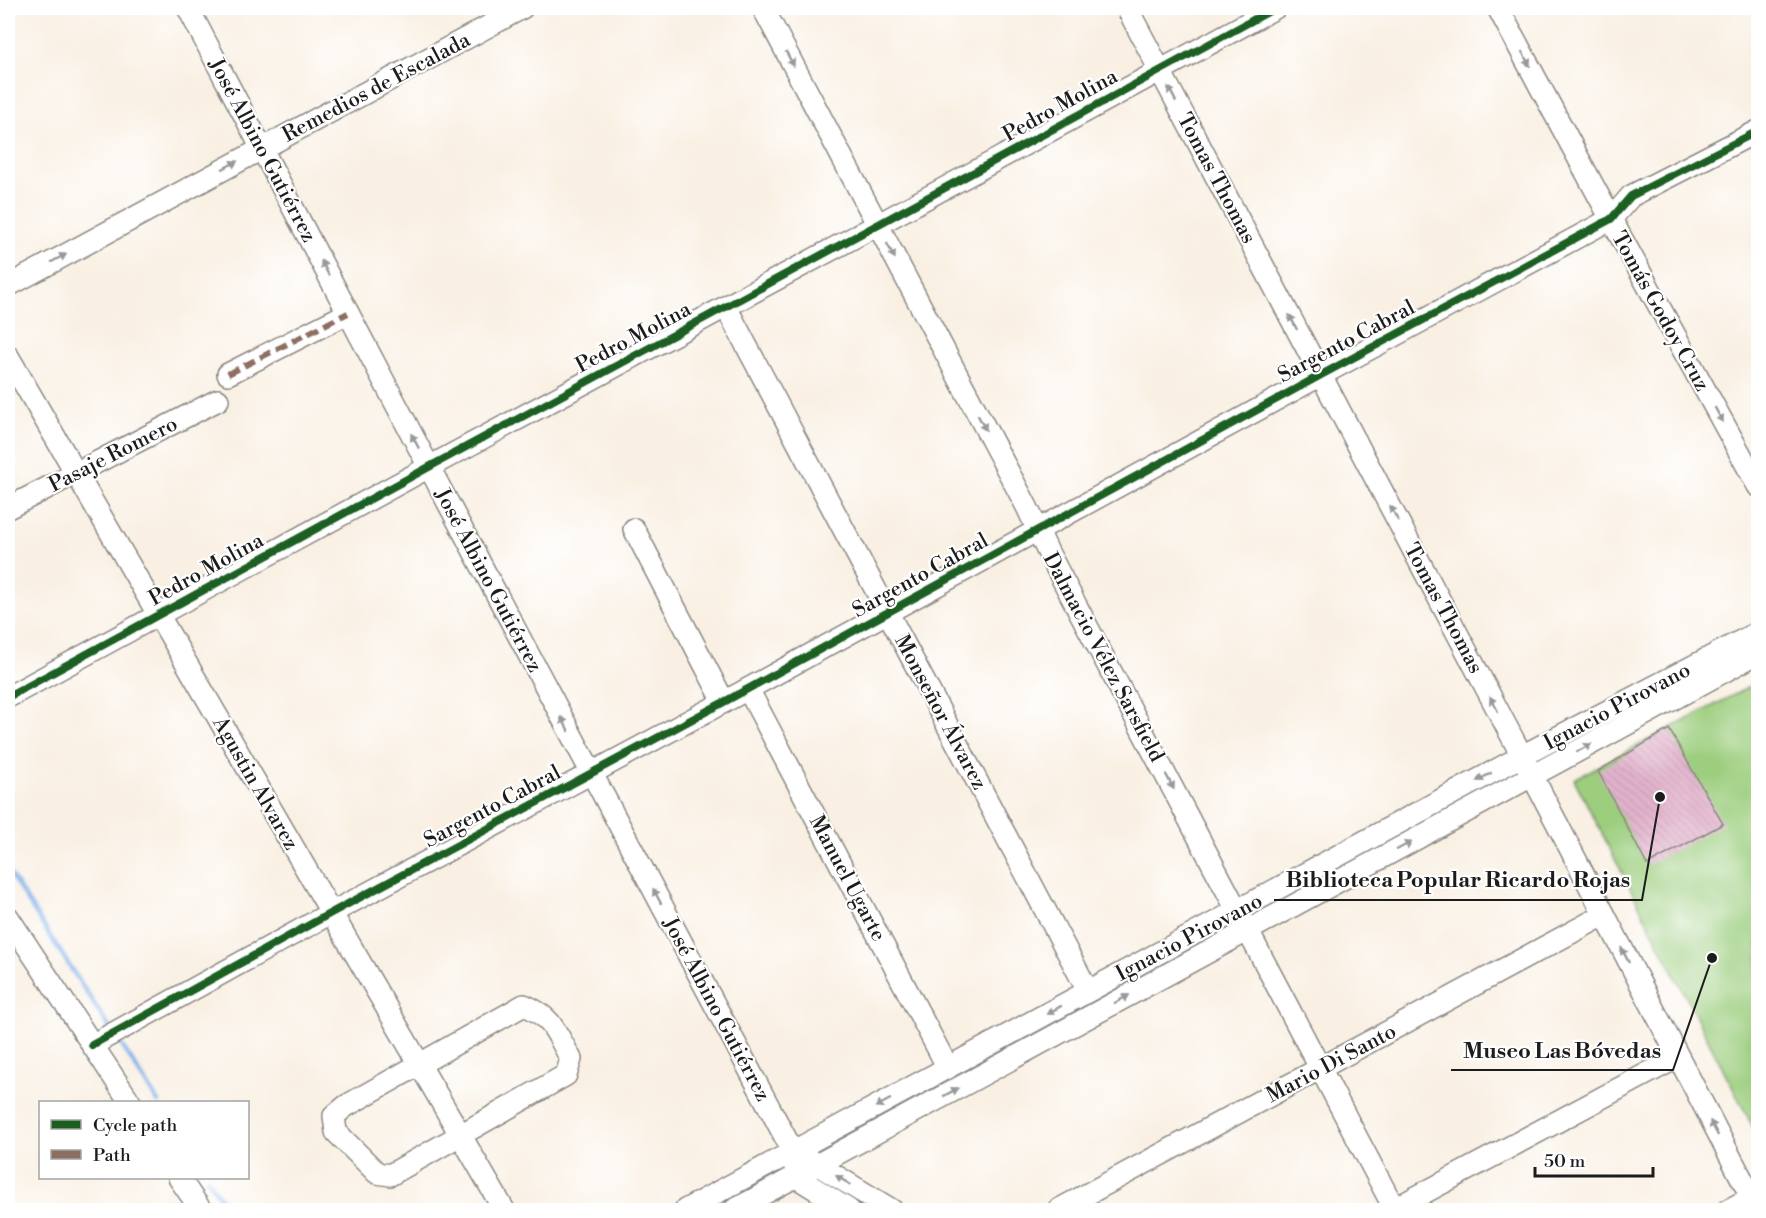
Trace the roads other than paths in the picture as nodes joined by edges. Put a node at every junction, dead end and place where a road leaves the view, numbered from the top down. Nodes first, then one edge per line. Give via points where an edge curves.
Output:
1 (188, 8) edge
2 (522, 8) edge
3 (763, 8) edge
4 (1127, 8) edge
5 (1275, 8) edge
6 (1498, 8) edge
7 (1160, 71) junction
8 (1758, 130) edge
9 (263, 148) junction
10 (1611, 219) junction
11 (877, 225) junction
12 (8, 286) edge
13 (726, 307) junction
14 (348, 313) junction
15 (8, 356) edge
16 (228, 374) dead end
17 (1321, 375) junction
18 (218, 400) dead end
19 (429, 467) junction
20 (75, 473) junction
21 (1758, 486) edge
22 (8, 508) edge
23 (634, 529) dead end
24 (1038, 531) junction
25 (888, 613) junction
26 (159, 615) junction
27 (1758, 632) edge
28 (1758, 653) edge
29 (748, 689) junction
30 (8, 697) edge
31 (724, 702) junction
32 (1522, 756) junction
33 (591, 772) junction
34 (1532, 776) junction
35 (1238, 910) junction
36 (331, 913) junction
37 (1604, 915) junction
38 (8, 916) edge
39 (1248, 931) junction
40 (1088, 991) junction
41 (92, 1046) junction
42 (1678, 1058) junction
43 (419, 1063) junction
44 (948, 1068) junction
45 (1320, 1068) junction
46 (129, 1101) edge
47 (460, 1135) junction
48 (793, 1152) junction
49 (818, 1165) junction
50 (796, 1177) junction
51 (180, 1179) edge
52 (1756, 1201) edge
53 (201, 1210) edge
54 (504, 1210) edge
55 (685, 1210) edge
56 (734, 1210) edge
57 (849, 1210) edge
58 (892, 1210) edge
59 (1058, 1210) edge
60 (1394, 1210) edge
61 (1728, 1210) edge

1 - 9 street, José Albino Gutiérrez
2 - 9 street, Remedios de Escalada
3 -> 11 street, Dalmacio Vélez Sarsfield
4 - 7 street, Tomas Thomas
5 - 7 street, Pedro Molina
6 -> 10 street, Tomás Godoy Cruz
7 - 11 street, Pedro Molina
17 -> 7 street, Tomas Thomas
8 - 10 street, Sargento Cabral via 1632,196
12 -> 9 street, Remedios de Escalada
14 -> 9 street, José Albino Gutiérrez
10 - 17 street, Sargento Cabral
10 -> 21 street, Tomás Godoy Cruz
11 - 13 street, Pedro Molina
11 -> 24 street, Dalmacio Vélez Sarsfield
13 - 19 street, Pedro Molina
13 - 25 street, Monseñor Álvarez
14 - 16 street
19 -> 14 street, José Albino Gutiérrez
15 - 20 street, Agustin Alvarez
17 - 24 street, Sargento Cabral
32 -> 17 street, Tomas Thomas
18 - 20 street, Pasaje Romero
19 - 26 street, Pedro Molina
33 -> 19 street, José Albino Gutiérrez
20 - 22 street, Pasaje Romero
20 - 26 street, Agustin Alvarez
23 - 31 street
24 - 25 street, Sargento Cabral
24 -> 35 street, Dalmacio Vélez Sarsfield
25 - 29 street, Sargento Cabral
25 - 40 street, Monseñor Álvarez
26 - 30 street, Pedro Molina
26 - 36 street, Agustin Alvarez
27 - 32 street, Ignacio Pirovano
34 -> 28 street, Ignacio Pirovano
29 - 31 street, Sargento Cabral
29 - 44 street, Manuel Ugarte
31 - 33 street, Sargento Cabral
32 - 34 street, Tomas Thomas
32 -> 35 street, Ignacio Pirovano
33 - 36 street, Sargento Cabral
48 -> 33 street, José Albino Gutiérrez
34 - 37 street, Tomas Thomas
39 -> 34 street, Ignacio Pirovano
35 - 39 street, Dalmacio Vélez Sarsfield
35 - 40 street, Ignacio Pirovano
36 - 41 street, Sargento Cabral
36 - 43 street, Agustin Alvarez
42 -> 37 street, Tomas Thomas
37 - 45 street, Mario Di Santo
38 - 41 street
39 - 45 street, Dalmacio Vélez Sarsfield
49 -> 39 street, Ignacio Pirovano
40 -> 44 street, Ignacio Pirovano
41 - 46 street
52 -> 42 street, Tomas Thomas
42 - 60 street
43 - 47 street, Agustin Alvarez
43 - 47 street via 340,1111 334,1116 336,1132 377,1173 390,1175
43 - 47 street via 524,1005 549,1020 571,1059 566,1075
44 -> 48 street, Ignacio Pirovano
45 - 59 street, Mario Di Santo
45 - 60 street, Dalmacio Vélez Sarsfield
47 - 54 street, Agustin Alvarez
48 - 49 street
48 - 50 street
48 - 55 street, Ignacio Pirovano
49 - 50 street, Ignacio Pirovano
58 -> 49 street
50 - 56 street, Ignacio Pirovano
50 - 57 street
51 - 53 street
52 - 61 street

